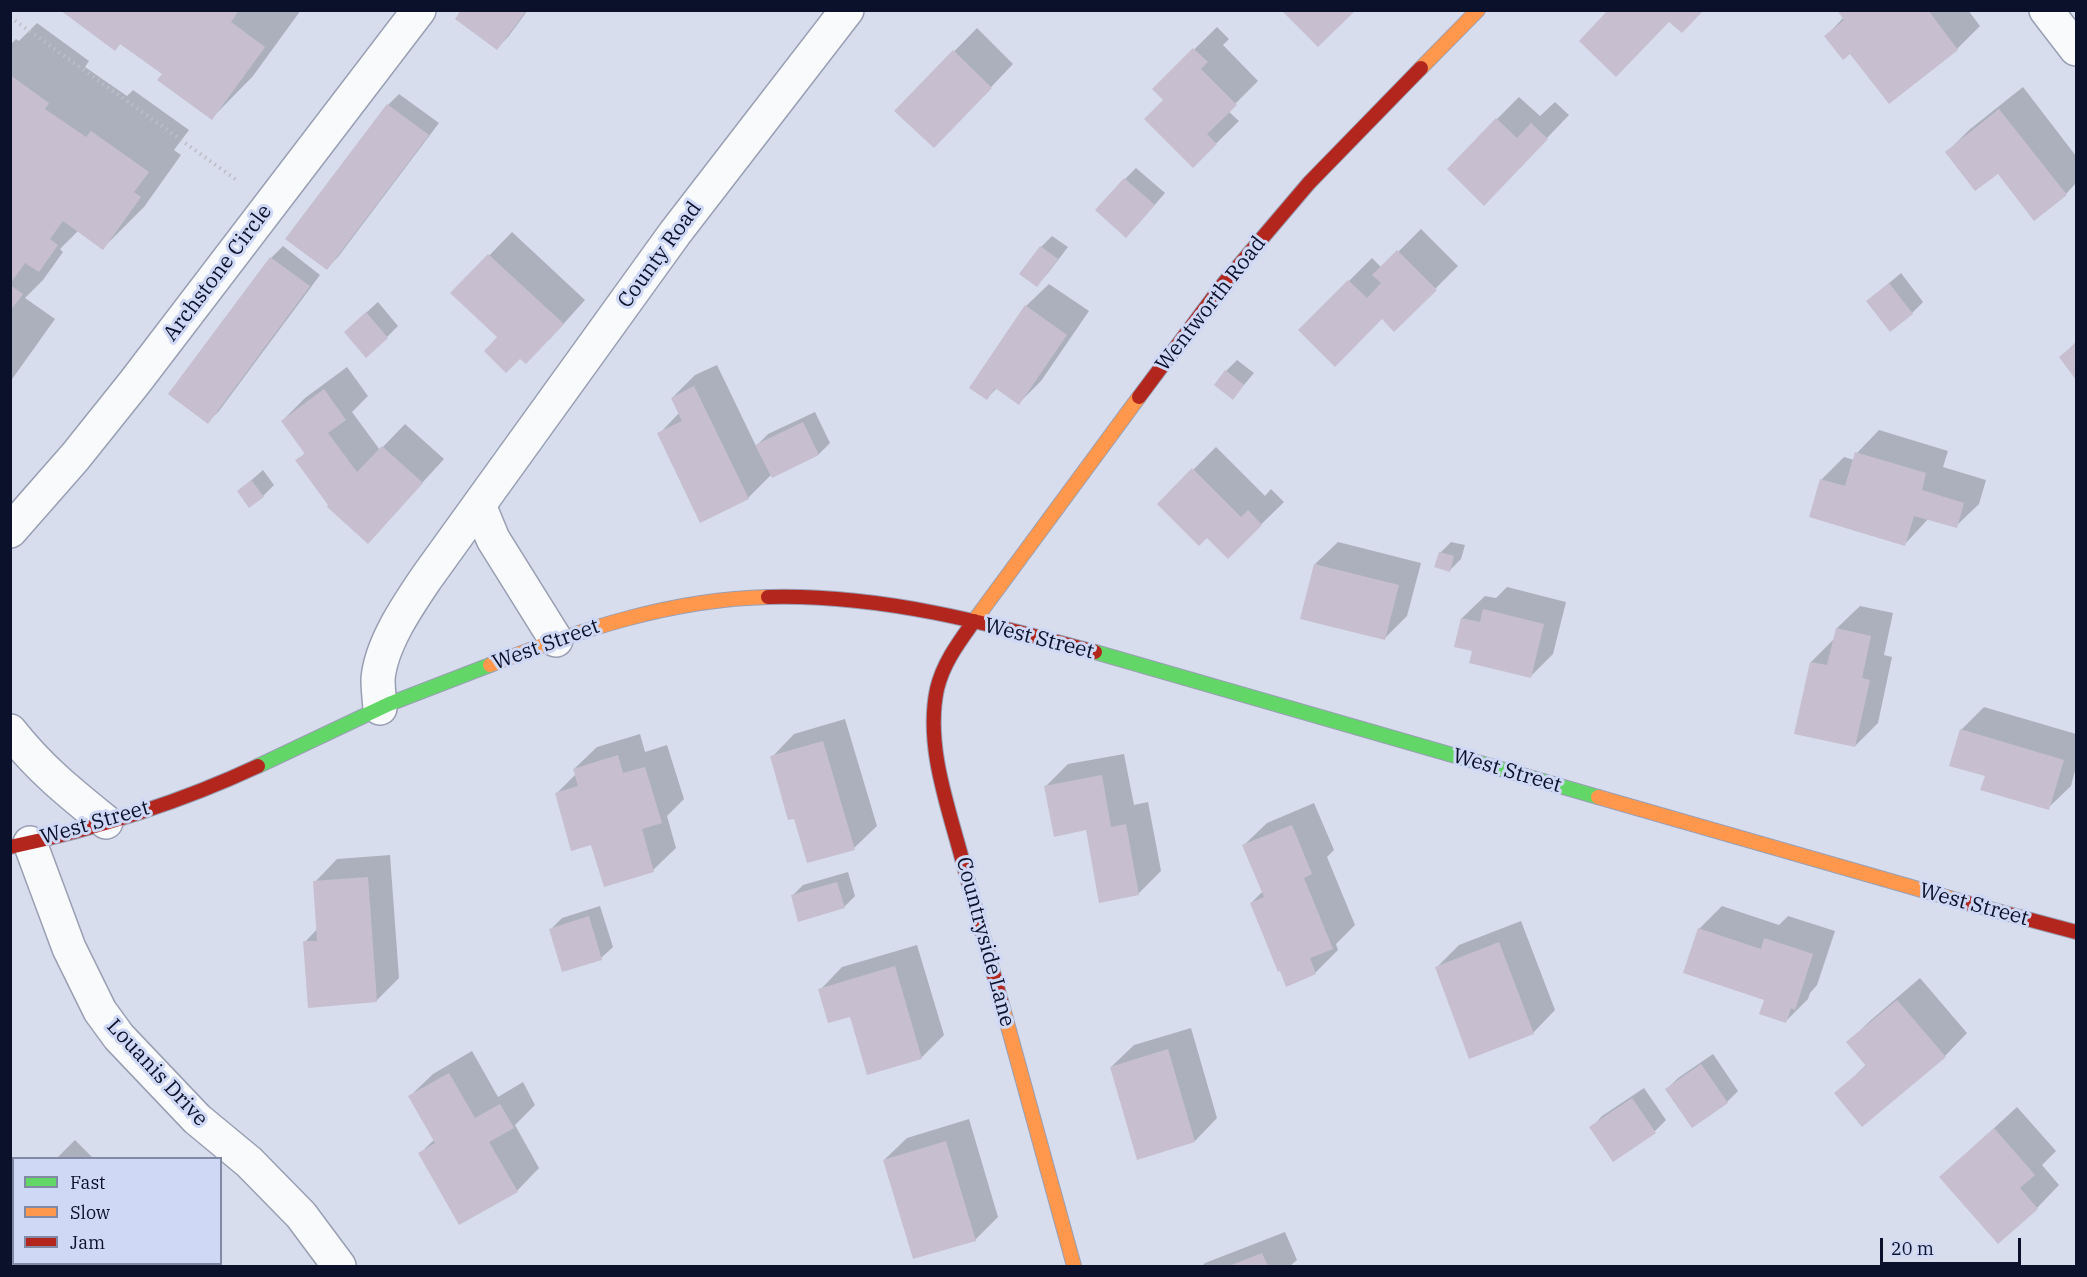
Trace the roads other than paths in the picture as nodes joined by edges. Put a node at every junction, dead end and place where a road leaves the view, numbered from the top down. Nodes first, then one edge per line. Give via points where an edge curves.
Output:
1 (419, 10) edge
2 (848, 10) edge
3 (1478, 10) edge
4 (2046, 10) edge
5 (2076, 49) edge
6 (479, 505) junction
7 (10, 531) edge
8 (973, 622) junction
9 (556, 640) junction
10 (380, 708) junction
11 (10, 731) edge
12 (106, 822) junction
13 (20, 844) edge
14 (2076, 932) edge
15 (339, 1266) edge
16 (1074, 1266) edge

1 - 7 street, Archstone Circle via 75,458
2 - 6 street, County Road via 675,233
3 - 8 main road, Wentworth Road via 1310,183 1224,283
4 - 5 street
6 - 9 street via 494,539
6 - 10 street, County Road via 405,611 386,649 378,678
8 - 9 main road, West Street via 857,599 749,597 657,610
8 - 14 main road, West Street via 1122,659
8 - 16 main road, Countryside Lane via 949,657 937,691 933,728 936,752
9 - 10 main road, West Street
10 - 12 main road, West Street via 233,777
11 - 12 street via 54,780
12 - 13 main road, West Street
13 - 15 street, Louanis Drive via 100,1011 119,1037 197,1119 249,1162 301,1215

